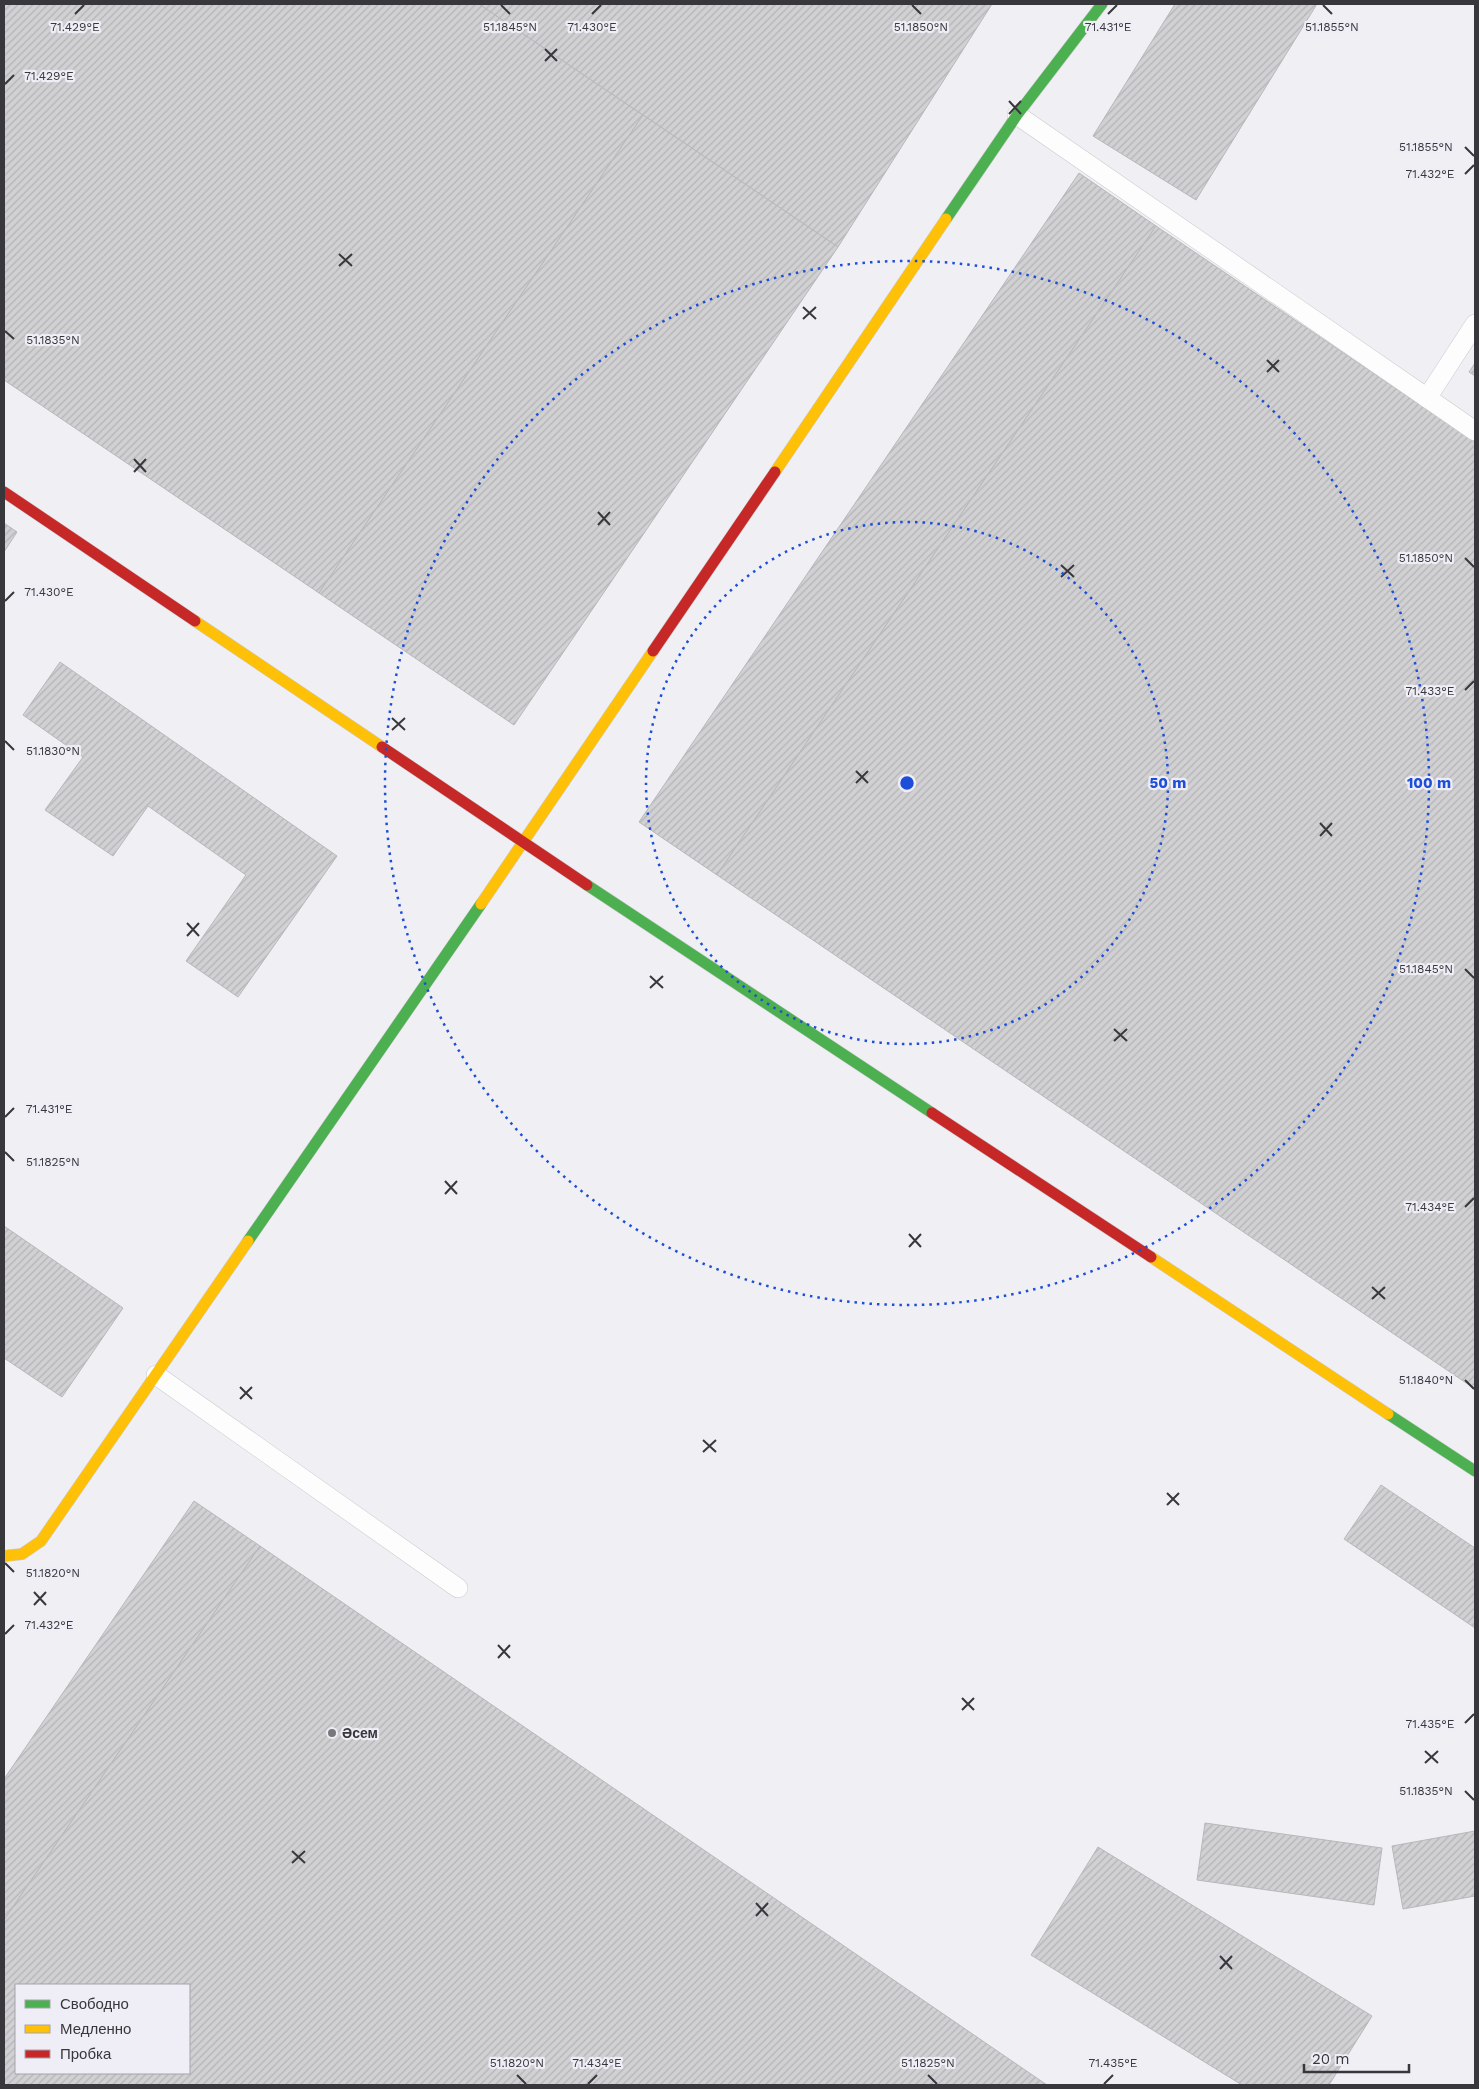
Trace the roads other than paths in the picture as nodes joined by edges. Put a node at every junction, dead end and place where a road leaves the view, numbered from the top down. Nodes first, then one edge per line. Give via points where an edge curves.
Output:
1 (1102, 4) edge
2 (1016, 115) junction
3 (1475, 324) edge
4 (1427, 398) junction
5 (1475, 431) edge
6 (4, 492) edge
7 (523, 843) junction
8 (156, 1375) junction
9 (1475, 1471) edge
10 (4, 1556) edge
11 (458, 1588) dead end

1 - 2 street
2 - 4 lane
2 - 7 street
3 - 4 lane
4 - 5 lane
6 - 7 street
7 - 8 street
7 - 9 street
8 - 10 street via 41,1541 22,1554
8 - 11 lane

